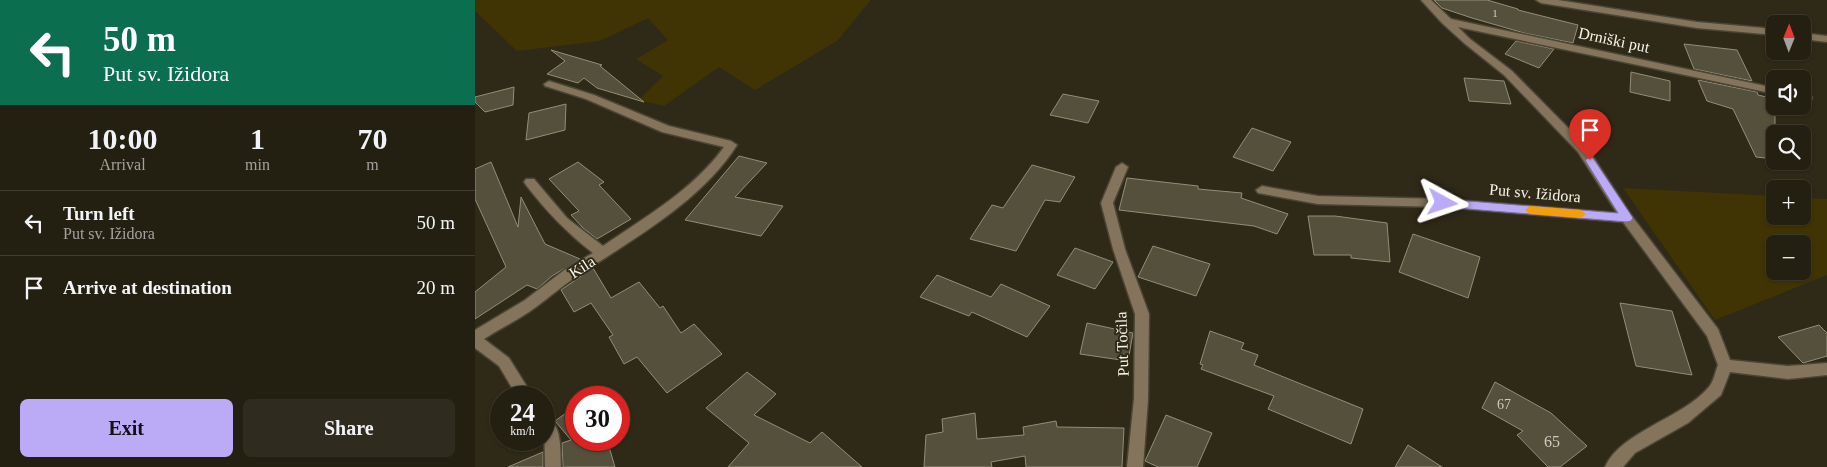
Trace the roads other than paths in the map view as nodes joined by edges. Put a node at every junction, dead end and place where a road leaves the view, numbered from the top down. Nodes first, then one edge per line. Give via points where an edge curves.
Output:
1 (1426, 0) edge
2 (1541, 0) edge
3 (1445, 21) junction
4 (1766, 31) edge
5 (1811, 37) edge
6 (1827, 39) edge
7 (549, 84) dead end
8 (1766, 89) edge
9 (1122, 167) dead end
10 (530, 182) dead end
11 (1262, 190) dead end
12 (1627, 218) junction
13 (603, 253) junction
14 (475, 339) edge
15 (1725, 365) junction
16 (1827, 369) edge
17 (519, 386) edge
18 (552, 451) edge
19 (553, 467) edge
20 (1135, 467) edge
21 (1613, 467) edge

1 - 3 street, Put sv. Ižidora
2 - 4 street via 1697,25
3 - 8 street, Drniški put
3 - 12 street, Put sv. Ižidora via 1508,73 1582,149
5 - 6 street
7 - 13 street via 590,97 666,129 731,145 722,160 692,189
9 - 20 street, Put Točila via 1107,203 1142,314 1141,399
10 - 13 street, Kila via 555,215
11 - 12 street, Put sv. Ižidora via 1317,200 1443,203
12 - 15 street, Put sv. Ižidora via 1713,333
13 - 14 street, Kila
14 - 17 street, Kila via 504,362
15 - 16 street via 1764,372 1809,373
15 - 21 street via 1716,390 1683,418 1630,448
18 - 19 street

